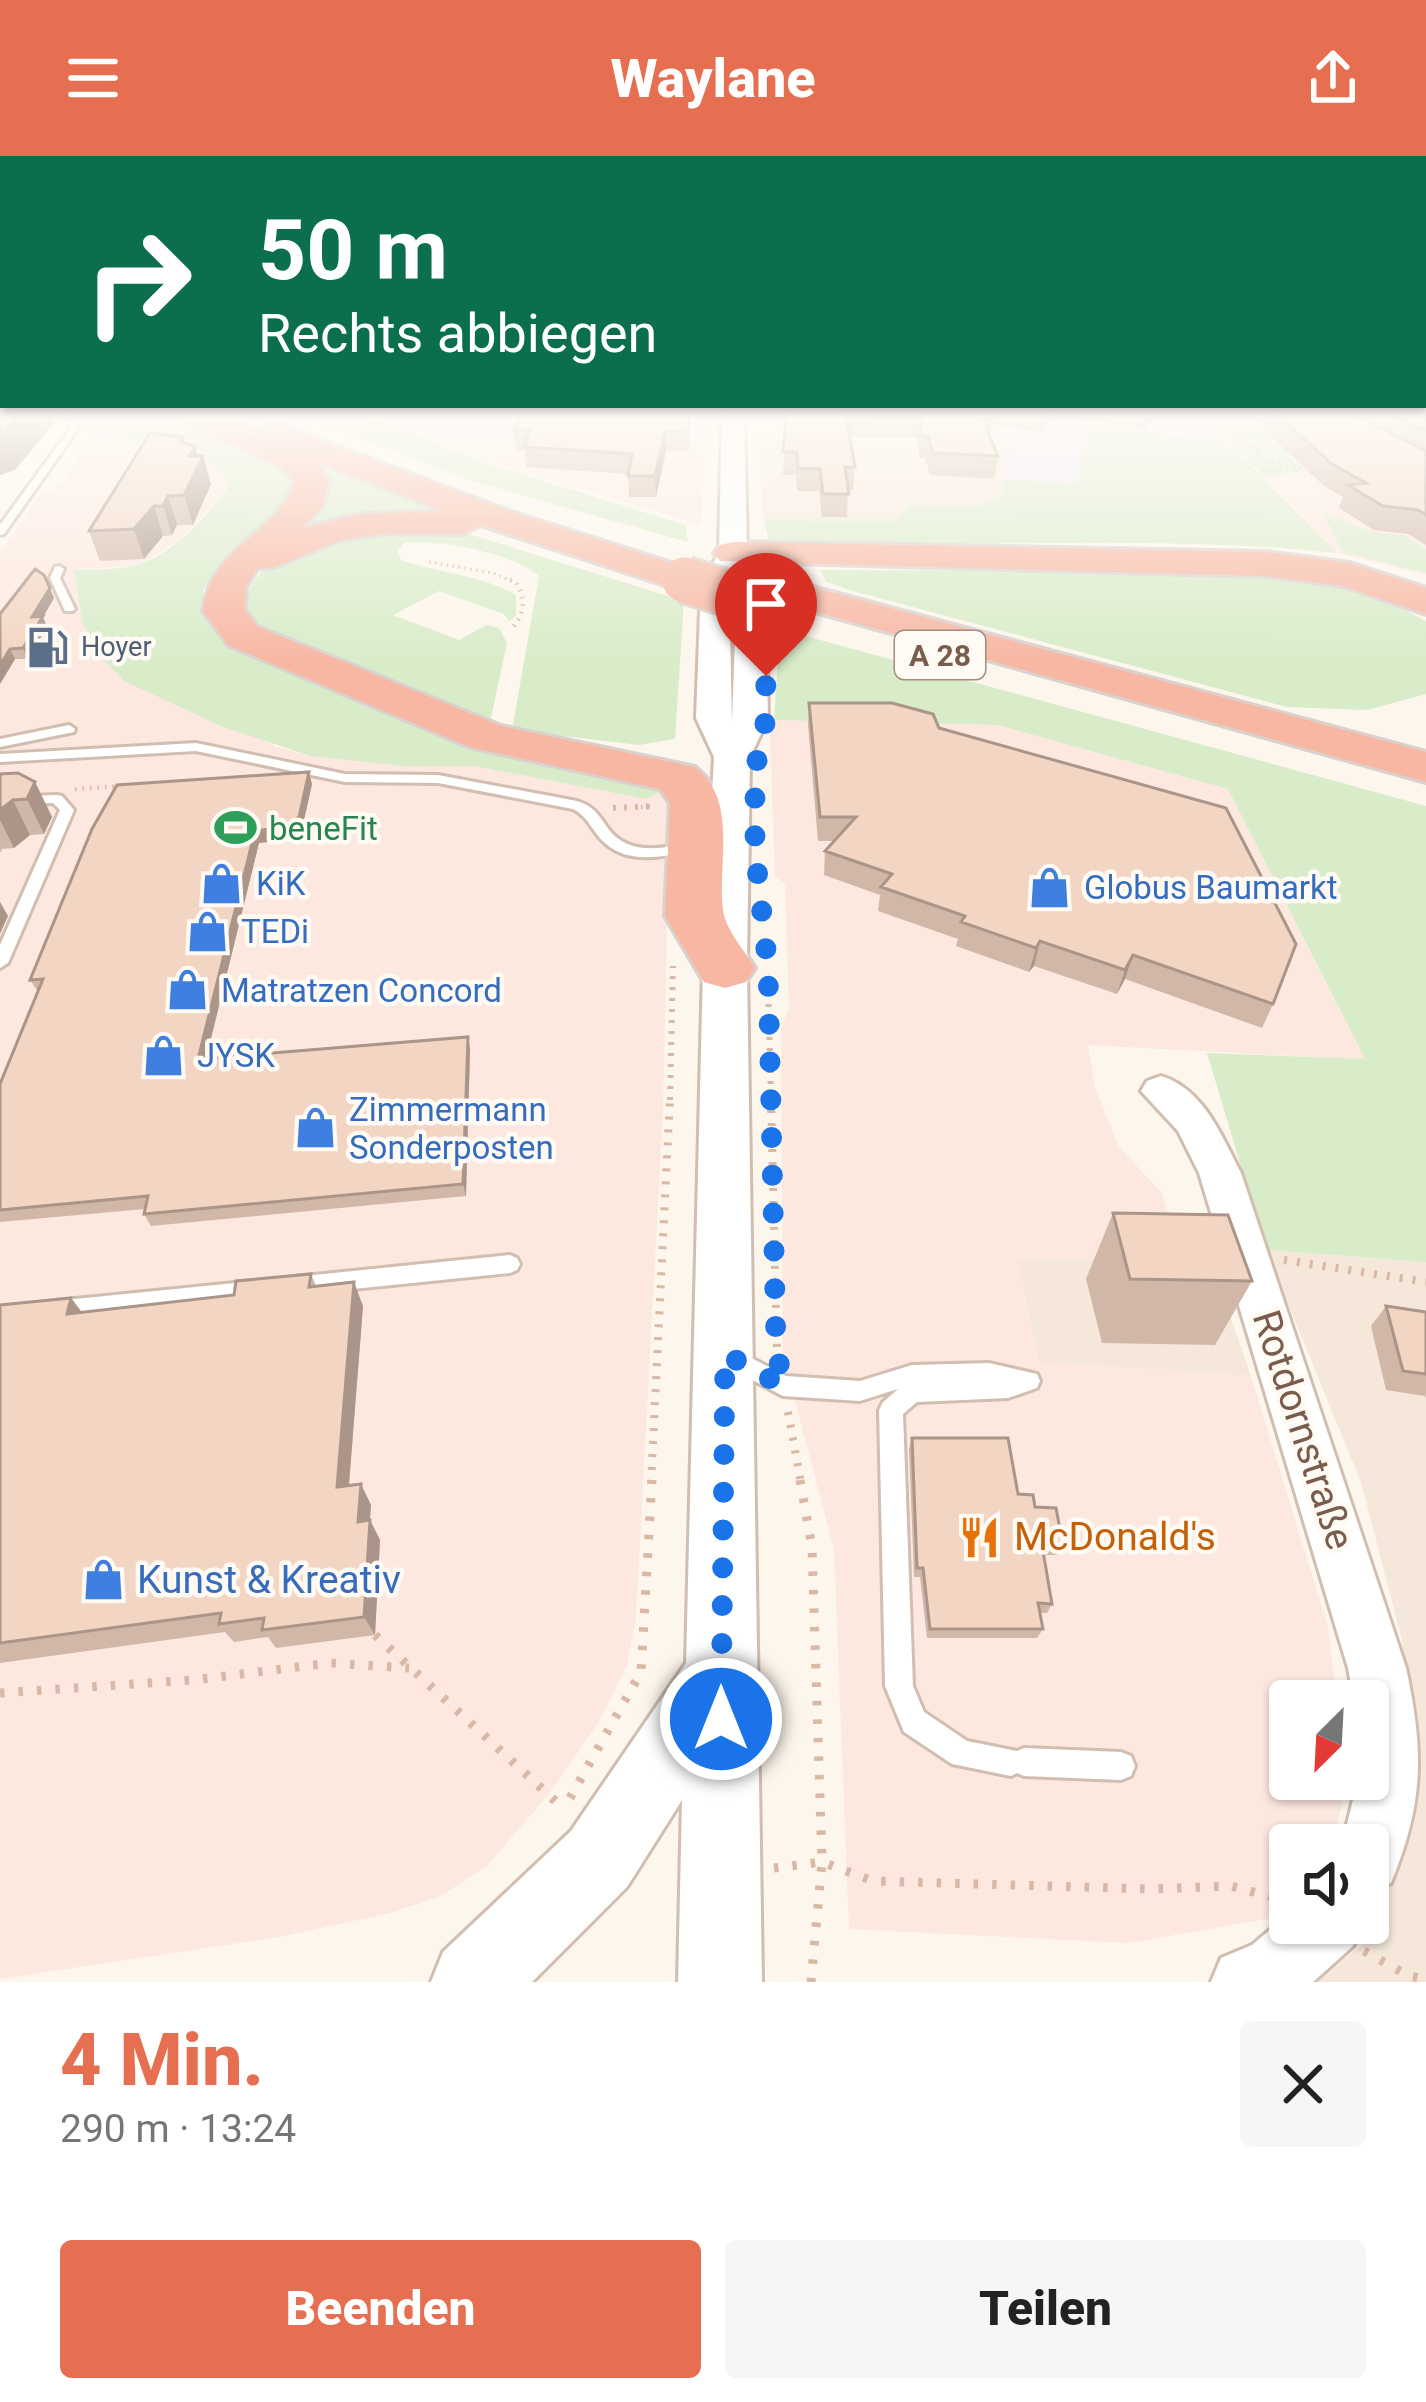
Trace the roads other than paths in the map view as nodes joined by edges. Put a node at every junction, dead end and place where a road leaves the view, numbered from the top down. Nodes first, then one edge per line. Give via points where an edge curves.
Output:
1 (26, 495) edge
2 (310, 495) edge
3 (433, 495) edge
4 (479, 495) edge
5 (733, 495) edge
6 (0, 532) edge
7 (569, 543) junction
8 (733, 553) junction
9 (242, 568) junction
10 (59, 569) dead end
11 (681, 570) junction
12 (784, 601) junction
13 (1426, 602) edge
14 (69, 609) dead end
15 (1149, 692) junction
16 (1426, 719) edge
17 (69, 729) dead end
18 (0, 743) edge
19 (732, 757) junction
20 (0, 758) edge
21 (591, 758) junction
22 (1426, 767) edge
23 (1426, 790) edge
24 (0, 801) edge
25 (658, 850) junction
26 (0, 963) edge
27 (747, 968) junction
28 (1161, 1091) dead end
29 (510, 1264) dead end
30 (25, 1313) edge
31 (725, 1354) junction
32 (721, 1674) junction
33 (1121, 1766) dead end
34 (1408, 1801) edge
35 (1383, 1824) edge
36 (1295, 1944) edge
37 (473, 1982) edge
38 (720, 1982) edge
39 (1244, 1982) edge

1 - 6 lane
2 - 9 highway
3 - 7 highway, A 28
4 - 11 highway, A 28
5 - 8 street
7 - 9 highway via 462,523 383,522 306,538
7 - 11 highway, A 28
8 - 13 highway via 1266,564 1350,575
8 - 19 street via 751,583 751,719
9 - 21 highway via 223,602 231,624 251,640 487,737
10 - 14 lane via 55,578
11 - 12 highway, A 28, bridge
12 - 15 highway, A 28
12 - 23 highway, A 28
15 - 16 highway via 1298,719
15 - 22 highway, A 28
17 - 18 lane
19 - 21 highway
19 - 27 street
20 - 25 lane via 196,747 310,773 438,779 577,805 618,847
21 - 25 highway via 690,788 695,803
24 - 26 lane via 57,799 67,810
25 - 27 highway via 694,916
27 - 31 street
28 - 34 street, Rotdornstraße via 1193,1121 1220,1174 1377,1668
29 - 30 lane
31 - 32 street
31 - 33 lane via 783,1386 860,1391 912,1375 989,1373 1029,1381 912,1392 891,1410 899,1686 914,1722 962,1754
32 - 37 street via 599,1858
32 - 38 street
34 - 35 street, Rotdornstraße
36 - 39 street via 1275,1970

